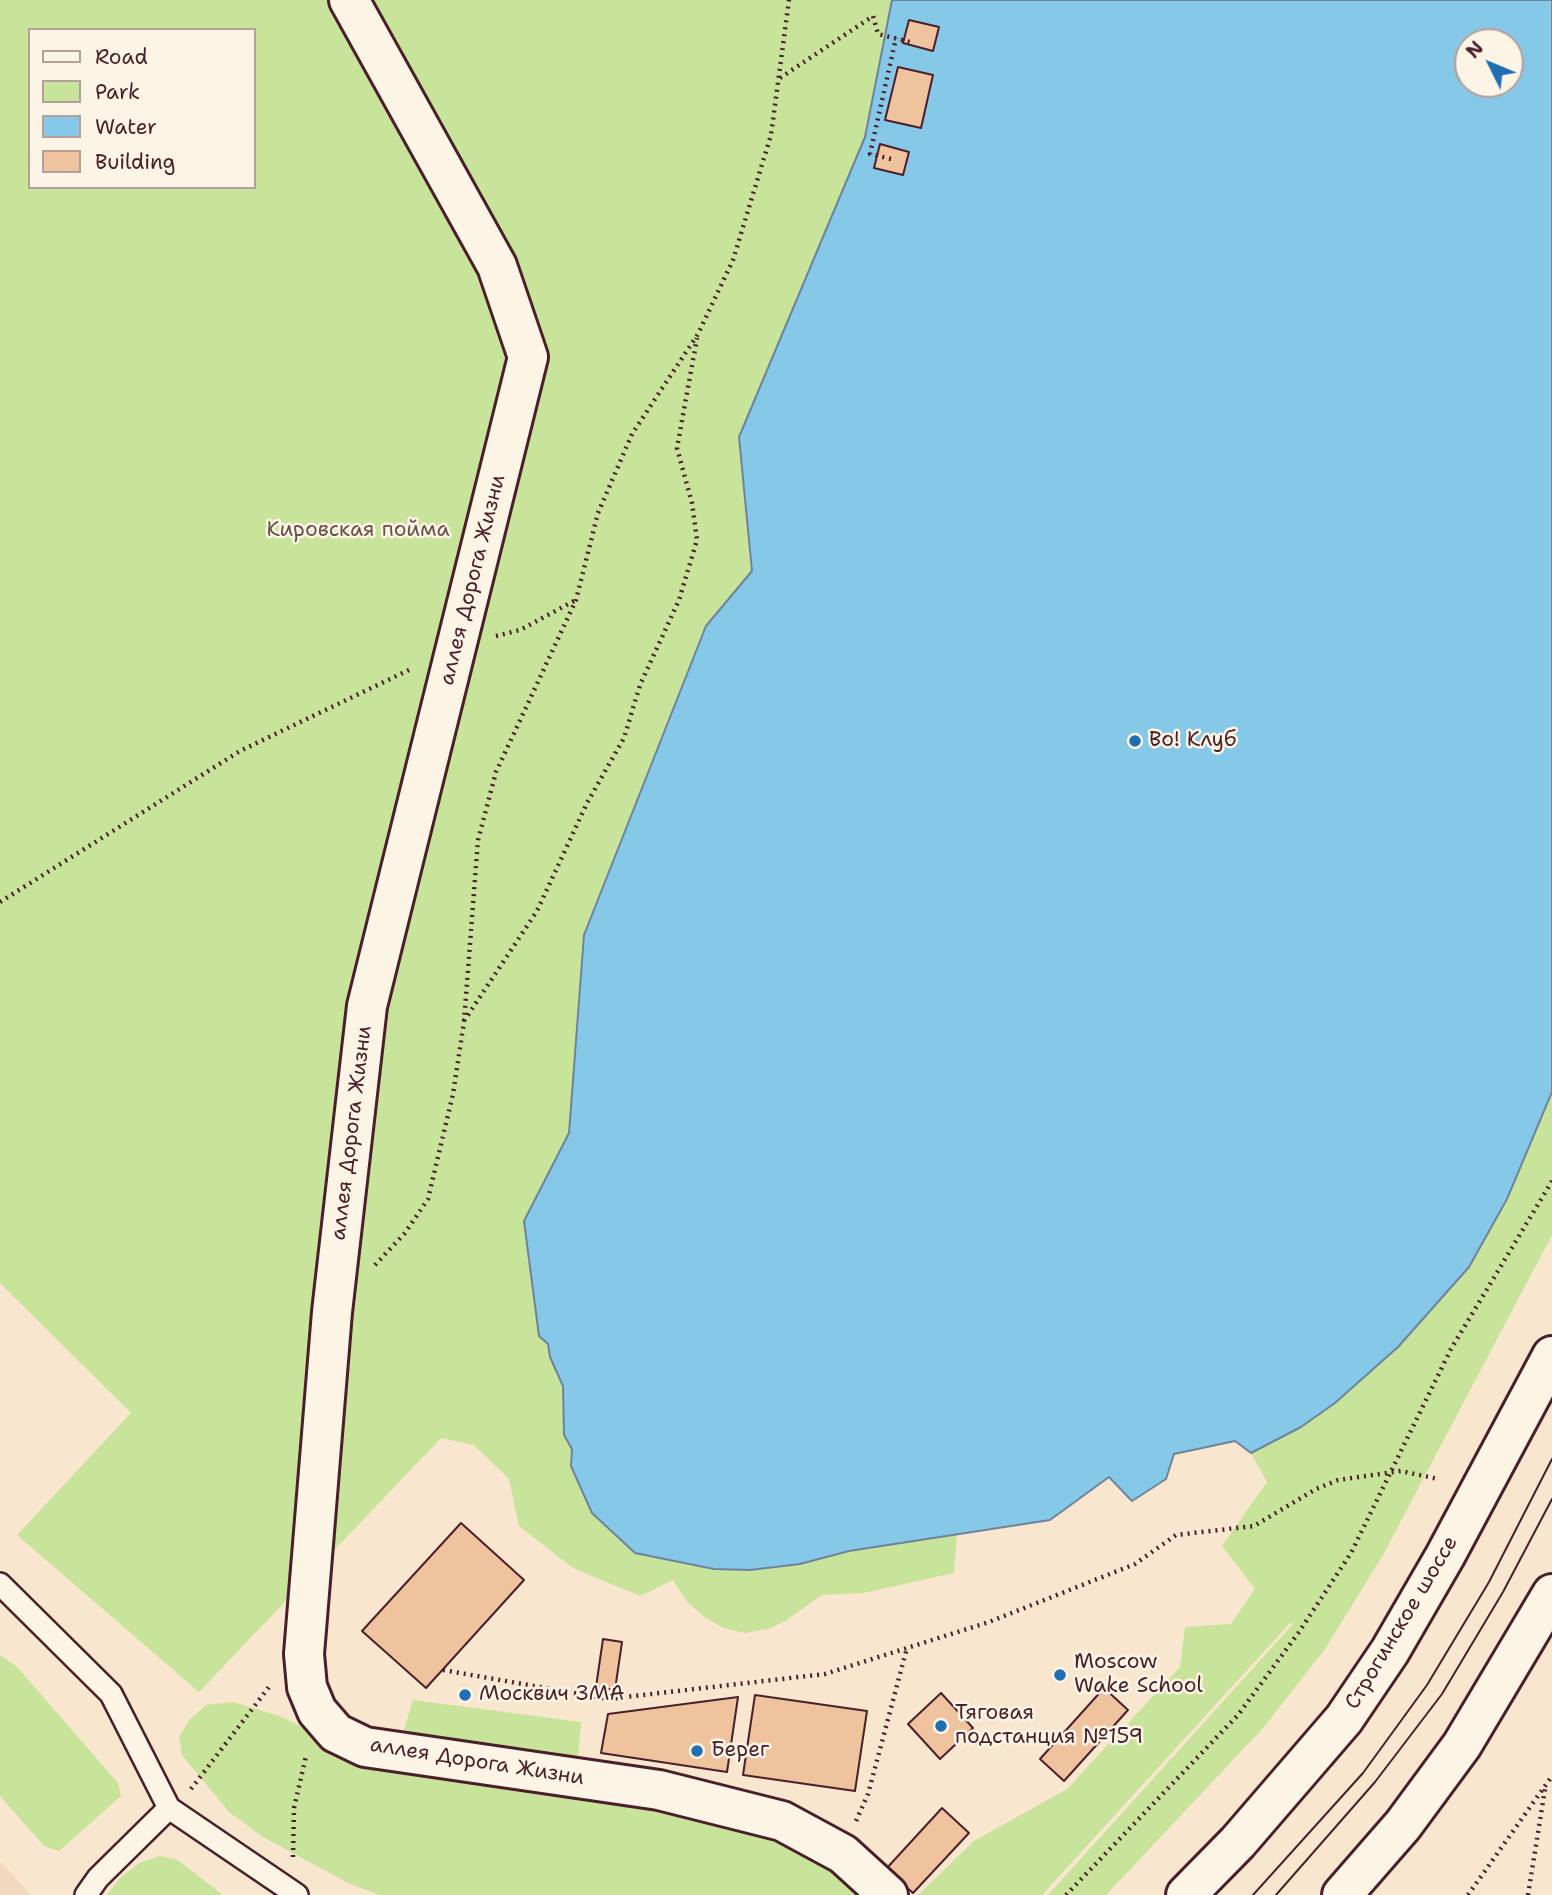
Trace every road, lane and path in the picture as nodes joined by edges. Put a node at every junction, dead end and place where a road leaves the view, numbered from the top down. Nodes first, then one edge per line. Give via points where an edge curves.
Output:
1 (349, 0) edge
2 (789, 0) edge
3 (896, 38) junction
4 (914, 43) dead end
5 (779, 78) junction
6 (891, 159) dead end
7 (698, 334) junction
8 (576, 600) junction
9 (456, 647) junction
10 (0, 901) edge
11 (464, 1022) junction
12 (1552, 1181) edge
13 (332, 1312) junction
14 (1552, 1356) edge
15 (1393, 1471) junction
16 (1438, 1479) dead end
17 (0, 1584) edge
18 (1552, 1594) edge
19 (305, 1639) junction
20 (907, 1648) junction
21 (443, 1670) dead end
22 (317, 1711) junction
23 (1552, 1776) edge
24 (1545, 1786) junction
25 (169, 1808) junction
26 (843, 1854) junction
27 (295, 1868) dead end
28 (86, 1895) edge
29 (297, 1895) edge
30 (888, 1895) edge
31 (1066, 1895) edge
32 (1186, 1895) edge
33 (1342, 1895) edge
34 (1468, 1895) edge
35 (1528, 1895) edge

1 - 9 street, аллея Дорога Жизни via 497,266 528,357
2 - 5 path
3 - 4 path
3 - 5 path via 878,34 873,16
3 - 6 path via 870,153
5 - 7 path via 771,135 733,260
7 - 8 path via 632,434 598,513
7 - 11 path via 677,447 697,540 679,600 640,685 624,738 587,803 537,911
8 - 9 path via 520,630
8 - 11 path via 496,772 478,840
9 - 10 path via 240,751
9 - 13 street, аллея Дорога Жизни via 367,1006
11 - 13 path via 453,1094 428,1199 405,1233
12 - 15 path via 1451,1349
13 - 19 street, аллея Дорога Жизни
14 - 32 street, Строгинское шоссе via 1445,1556 1344,1719
15 - 16 path
15 - 20 path via 1338,1480 1254,1526 1176,1535 1135,1564 989,1622
15 - 31 path via 1351,1552 1238,1715
17 - 25 lane via 111,1694
18 - 33 street via 1462,1745 1403,1825
19 - 22 street, аллея Дорога Жизни via 307,1687
19 - 25 path via 195,1785
20 - 21 path via 825,1674 608,1699
20 - 26 path via 868,1794
22 - 26 street, аллея Дорога Жизни via 337,1733 365,1747 659,1790 782,1821
22 - 27 path via 294,1808
23 - 24 path
24 - 34 path
24 - 35 path
25 - 28 lane
25 - 29 lane
26 - 30 street, аллея Дорога Жизни

